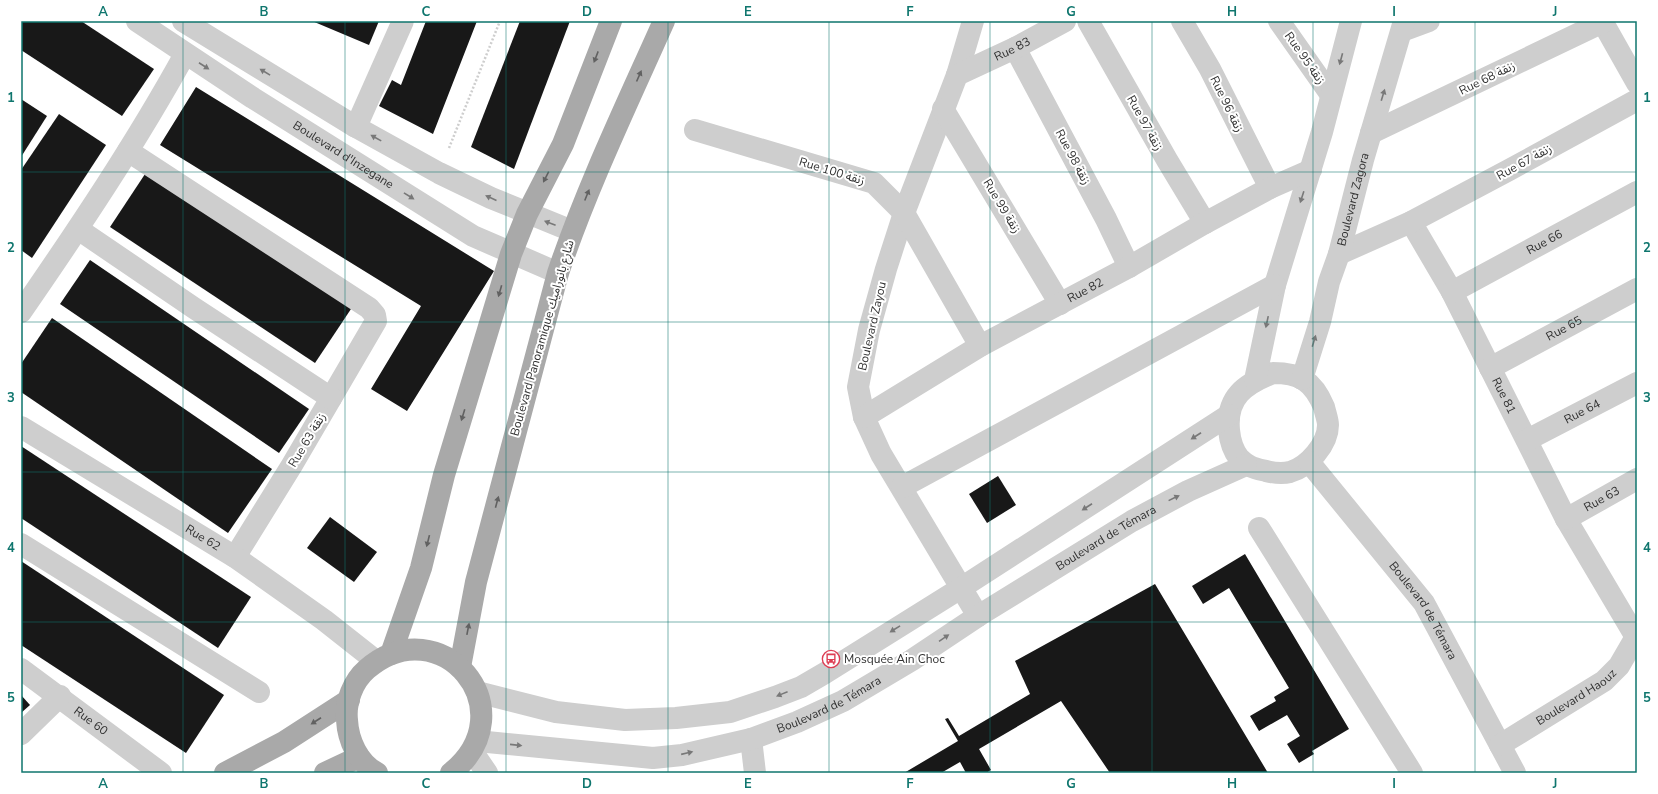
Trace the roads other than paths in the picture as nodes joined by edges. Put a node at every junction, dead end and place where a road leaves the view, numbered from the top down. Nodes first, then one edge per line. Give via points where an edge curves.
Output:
1 (137, 21) edge
2 (183, 21) edge
3 (403, 21) edge
4 (611, 21) edge
5 (664, 21) edge
6 (973, 21) edge
7 (1065, 21) edge
8 (1088, 21) edge
9 (1182, 21) edge
10 (1279, 21) edge
11 (1351, 21) edge
12 (1429, 21) edge
13 (1602, 22) edge
14 (1403, 26) edge
15 (1015, 48) junction
16 (185, 54) junction
17 (957, 75) junction
18 (1637, 83) edge
19 (1331, 95) junction
20 (1637, 100) edge
21 (943, 109) junction
22 (356, 127) junction
23 (695, 130) dead end
24 (1371, 133) junction
25 (128, 151) junction
26 (1311, 170) junction
27 (1270, 188) junction
28 (1637, 192) edge
29 (904, 213) junction
30 (527, 214) junction
31 (1411, 222) junction
32 (1205, 223) junction
33 (78, 229) junction
34 (572, 231) junction
35 (511, 254) junction
36 (1339, 254) junction
37 (1129, 267) junction
38 (558, 273) junction
39 (1275, 285) junction
40 (1637, 290) edge
41 (1452, 292) junction
42 (1060, 304) junction
43 (21, 312) edge
44 (980, 346) junction
45 (1490, 368) junction
46 (1302, 379) junction
47 (1255, 380) junction
48 (1637, 382) edge
49 (331, 398) junction
50 (1229, 415) junction
51 (864, 417) junction
52 (21, 427) edge
53 (1527, 440) junction
54 (1309, 462) junction
55 (1246, 465) junction
56 (1637, 479) edge
57 (902, 487) junction
58 (1566, 519) junction
59 (1259, 528) dead end
60 (21, 544) edge
61 (235, 557) junction
62 (961, 588) junction
63 (978, 616) junction
64 (1637, 637) edge
65 (384, 657) junction
66 (460, 667) junction
67 (21, 669) edge
68 (259, 692) dead end
69 (477, 692) junction
70 (60, 696) junction
71 (349, 700) junction
72 (21, 734) edge
73 (751, 739) junction
74 (1500, 745) junction
75 (474, 746) junction
76 (359, 757) junction
77 (648, 765) edge
78 (1514, 772) edge
79 (161, 773) edge
80 (225, 773) edge
81 (325, 773) edge
82 (377, 773) edge
83 (451, 773) edge
84 (487, 773) edge
85 (755, 773) edge
86 (1412, 773) edge

1 - 16 street, Boulevard d'Inzegane
22 -> 2 street
3 - 22 street
4 -> 30 main road via 563,144
34 -> 5 main road, Boulevard Panoramique شارع بانوراميك
6 - 17 street, Boulevard Zayou
7 - 15 street, Rue 83
8 - 32 street, Rue 97 زنقة
9 - 27 street, Rue 96 زنقة via 1210,69
10 - 19 street, Rue 95 زنقة
11 -> 19 street
12 - 14 street
13 - 18 street
13 - 24 street, Rue 68 زنقة
24 -> 14 street, Boulevard Zagora
15 - 17 street, Rue 83
15 - 37 street, Rue 98 زنقة
16 - 25 street
16 -> 35 street, Boulevard d'Inzegane via 473,236
17 - 21 street, Boulevard Zayou
19 - 26 street
20 - 31 street, Rue 67 زنقة
21 - 29 street, Boulevard Zayou
21 - 42 street, Rue 99 زنقة
30 -> 22 street via 439,173
23 - 29 street, Rue 100 زنقة via 874,183
24 - 36 street, Boulevard Zagora
25 - 33 street
25 - 49 street, Rue 63 زنقة via 369,308 375,315 376,321
26 - 27 street, Rue 82
26 -> 39 street
27 - 32 street, Rue 82
28 - 41 street, Rue 66
29 - 44 street, Rue 100 زنقة
29 - 51 street, Boulevard Zayou via 868,330 858,387
34 -> 30 street
30 - 35 main road
31 - 36 street
31 - 41 street, Rue 81
32 - 37 street, Rue 82
33 - 43 street
33 - 49 street
34 - 38 main road, Boulevard Panoramique شارع بانوراميك
35 - 38 street, Boulevard d'Inzegane
35 -> 65 main road via 444,475 421,568
46 -> 36 street, Boulevard Zagora
37 - 42 street, Rue 82
66 -> 38 main road, Boulevard Panoramique شارع بانوراميك via 476,582
39 -> 47 street
39 - 57 street
40 - 45 street, Rue 65
41 - 45 street, Rue 81
42 - 44 street, Rue 82
44 - 51 street, Rue 82
45 - 53 street, Rue 81
46 - 47 street via 1289,373 1273,373
46 - 54 street via 1313,387 1321,400 1328,426 1323,444
47 - 50 street via 1239,393
48 - 53 street, Rue 64
49 - 61 street, Rue 63 زنقة
50 - 55 street via 1230,442 1235,453
50 -> 62 street
51 - 57 street, Boulevard Zayou
52 - 61 street, Rue 62
53 - 58 street, Rue 81
54 - 55 street via 1290,472 1277,473
54 - 74 street, Boulevard de Témara via 1424,603
63 -> 55 street, Boulevard de Témara via 1160,505
56 - 58 street, Rue 63
57 - 62 street, Boulevard Zayou
58 - 64 street, Rue 81
59 - 86 street
60 - 68 street
61 - 65 street, Rue 62 via 324,620
62 - 63 street, Boulevard Zayou
62 -> 69 street via 801,686 730,712 625,720 556,712
73 -> 63 street, Boulevard de Témara via 843,701 912,660
64 - 74 street, Boulevard Haouz via 1619,666 1604,681
65 - 66 main road via 409,650 427,651 445,657
65 - 71 main road via 364,672 354,685
66 - 69 main road
67 - 70 street, Rue 60
69 - 75 main road via 481,724
70 - 72 street
70 - 79 street, Rue 60
71 - 76 main road via 346,715 348,729
71 -> 80 main road via 284,742
77 -> 73 street, Boulevard de Témara
73 - 85 street
74 - 78 street, Boulevard de Témara
75 -> 77 street, Boulevard de Témara
75 - 83 main road via 462,764
75 - 84 street
76 - 81 main road
76 - 82 main road

